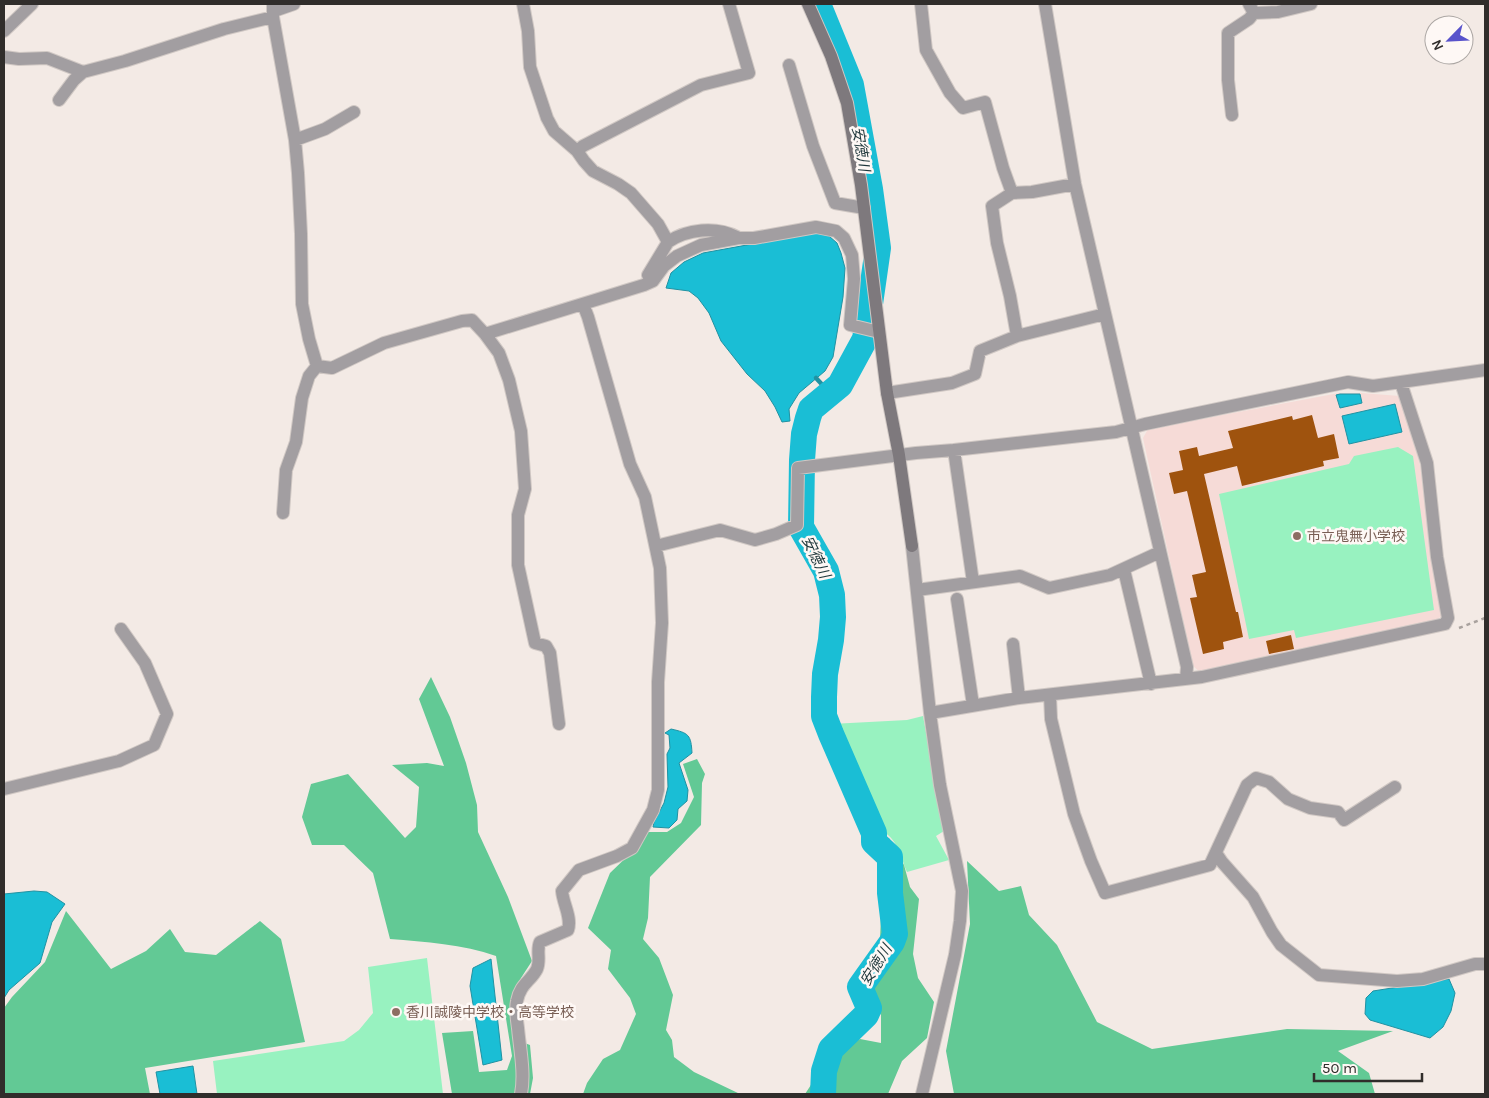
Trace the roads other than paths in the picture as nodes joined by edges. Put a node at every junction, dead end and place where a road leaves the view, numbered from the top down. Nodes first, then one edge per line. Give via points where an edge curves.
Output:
1 (32, 4) edge
2 (294, 4) edge
3 (523, 4) edge
4 (729, 4) edge
5 (808, 4) edge
6 (921, 4) edge
7 (1045, 4) edge
8 (1311, 4) edge
9 (1251, 8) edge
10 (273, 11) edge
11 (4, 31) edge
12 (4, 57) edge
13 (789, 65) dead end
14 (83, 72) junction
15 (59, 100) dead end
16 (354, 112) dead end
17 (1232, 115) dead end
18 (295, 140) junction
19 (577, 150) junction
20 (1075, 184) junction
21 (1012, 193) junction
22 (864, 208) junction
23 (739, 238) junction
24 (668, 242) junction
25 (644, 284) junction
26 (583, 304) junction
27 (1105, 314) junction
28 (879, 332) junction
29 (484, 334) junction
30 (1017, 336) junction
31 (317, 366) junction
32 (1485, 370) edge
33 (1401, 383) junction
34 (886, 393) junction
35 (1132, 428) junction
36 (954, 450) junction
37 (900, 455) junction
38 (283, 513) dead end
39 (656, 546) junction
40 (1160, 552) junction
41 (1125, 574) dead end
42 (973, 582) junction
43 (917, 590) junction
44 (957, 599) dead end
45 (121, 628) dead end
46 (1013, 644) dead end
47 (1186, 680) junction
48 (1151, 684) junction
49 (1050, 695) junction
50 (1019, 698) junction
51 (973, 705) junction
52 (930, 713) junction
53 (559, 724) dead end
54 (1395, 787) dead end
55 (4, 789) edge
56 (1216, 853) junction
57 (1485, 964) edge
58 (521, 1094) edge
59 (922, 1094) edge

1 - 11 street
2 - 10 street
3 - 19 street via 530,67 547,118 554,131
4 - 19 street via 749,73 701,85
5 - 22 street via 847,103
6 - 21 street via 926,50 950,93 963,108 985,102
7 - 20 street
8 - 9 street via 1278,12
9 - 17 street via 1249,19 1228,32
10 - 14 street via 125,62
10 - 18 street
12 - 14 street via 47,58
13 - 22 street via 813,146 835,203
14 - 15 street
16 - 18 street via 325,129
18 - 31 street via 302,304
19 - 24 street via 594,171 631,193 658,224
20 - 21 street
20 - 27 street
21 - 30 street via 992,206
22 - 28 street
23 - 24 street via 730,233 703,230 689,232
23 - 25 street via 701,245 677,256 653,281
23 - 28 street via 816,227 836,231 844,238 852,255 854,279 850,325
24 - 25 street
25 - 26 street
26 - 29 street
26 - 39 street via 630,464 645,497
27 - 30 street
27 - 35 street
28 - 34 street
29 - 31 street via 472,320 462,321 384,343 332,368
29 - 53 street via 499,353 521,431 525,489 518,515 518,565 535,643 546,646 550,653
30 - 34 street via 980,351 975,374 952,383
31 - 38 street via 309,376 302,398 296,442 286,470
32 - 33 street
33 - 35 street via 1373,386 1348,382
33 - 47 street via 1427,463 1437,556 1448,618 1445,624
34 - 37 street
35 - 36 street
35 - 40 street
36 - 37 street
36 - 42 street
37 - 39 street via 798,468 797,525 776,534 755,540 720,530
37 - 43 street
39 - 58 street via 662,595 658,790 653,810 632,848 579,870 562,891 570,923 568,930 540,942 537,969 522,987 517,1001 524,1081
40 - 42 street via 1110,575 1049,588 1020,576
40 - 47 street via 1187,667
41 - 48 street
42 - 43 street
43 - 52 street
44 - 51 street
45 - 55 street via 146,663 167,714 154,745 119,761
46 - 50 street
47 - 48 street
48 - 49 street
49 - 50 street
49 - 56 street via 1051,719 1074,814 1105,893 1210,865
50 - 51 street
51 - 52 street
52 - 59 street via 940,784 962,891 955,955
54 - 56 street via 1344,820 1338,812 1310,808 1288,798 1269,782 1256,778 1247,785
56 - 57 street via 1253,897 1281,945 1319,975 1397,981 1423,979

